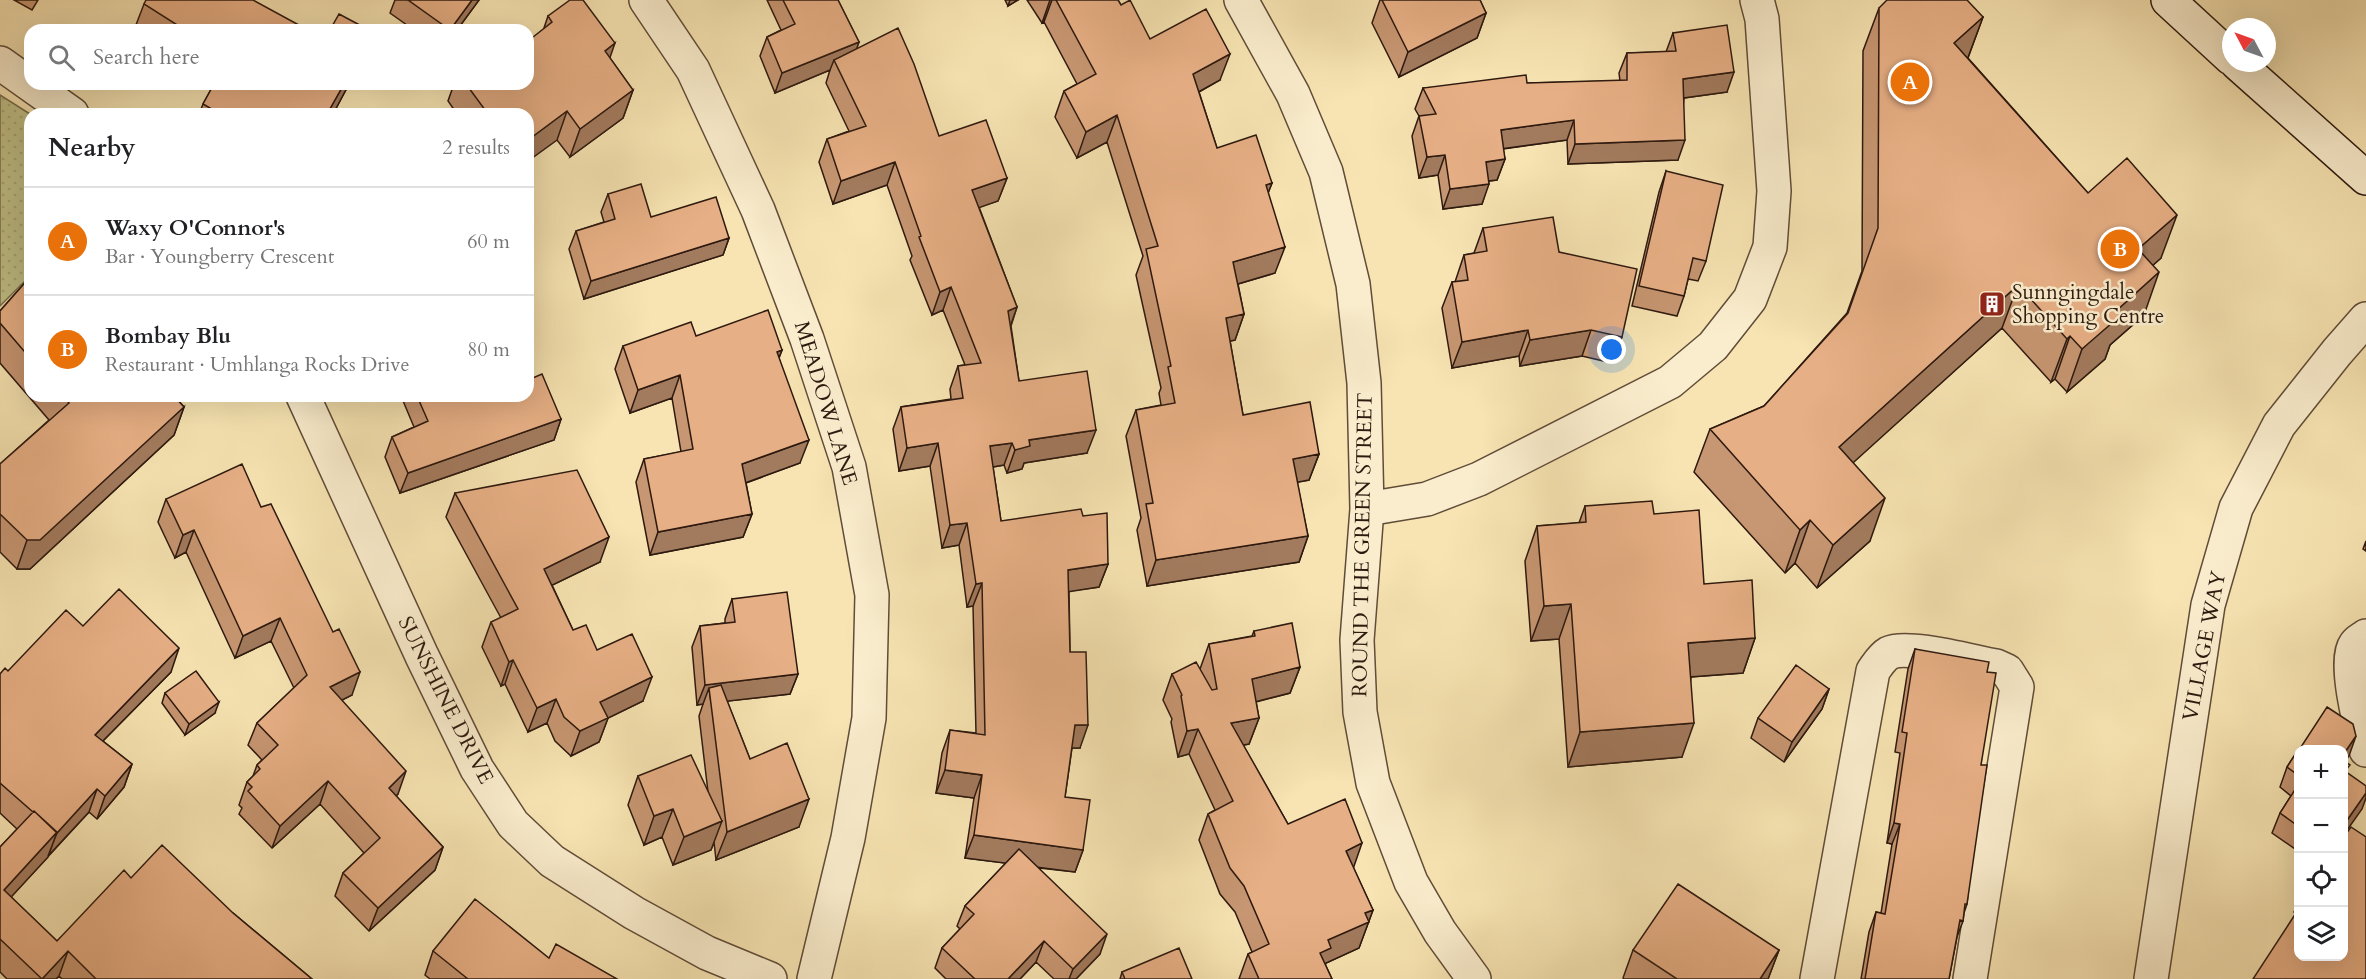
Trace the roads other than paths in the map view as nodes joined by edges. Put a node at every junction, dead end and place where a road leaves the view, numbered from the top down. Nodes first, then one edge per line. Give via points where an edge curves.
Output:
1 (646, 0) edge
2 (1241, 0) edge
3 (1757, 0) edge
4 (2168, 0) edge
5 (2222, 50) edge
6 (0, 63) edge
7 (2247, 72) edge
8 (24, 80) edge
9 (38, 90) edge
10 (64, 108) edge
11 (2366, 178) edge
12 (2366, 319) edge
13 (306, 402) edge
14 (1367, 509) junction
15 (2366, 636) edge
16 (2366, 750) edge
17 (770, 979) edge
18 (814, 979) edge
19 (1474, 979) edge
20 (1817, 979) edge
21 (1970, 979) edge
22 (2151, 979) edge

1 - 18 street, MEADOW LANE via 693,70 758,210 807,339 849,467 873,595 869,718 848,838
2 - 14 street, ROUND THE GREEN STREET via 1293,94 1326,172 1353,284 1364,383
3 - 14 street via 1762,19 1774,191 1770,247 1750,299 1713,346 1670,382 1479,479 1426,499
4 - 5 street
6 - 8 street
7 - 11 street
9 - 10 street
12 - 22 street, VILLAGE WAY via 2279,425 2236,508 2208,605
13 - 17 street, SUNSHINE DRIVE via 477,769 513,824 552,861 634,913 707,952
14 - 19 street, ROUND THE GREEN STREET via 1358,640 1360,712 1373,783 1411,882
15 - 16 street via 2354,645 2350,658
20 - 21 street via 1873,671 1890,653 1905,649 1996,666 2007,671 2017,687

